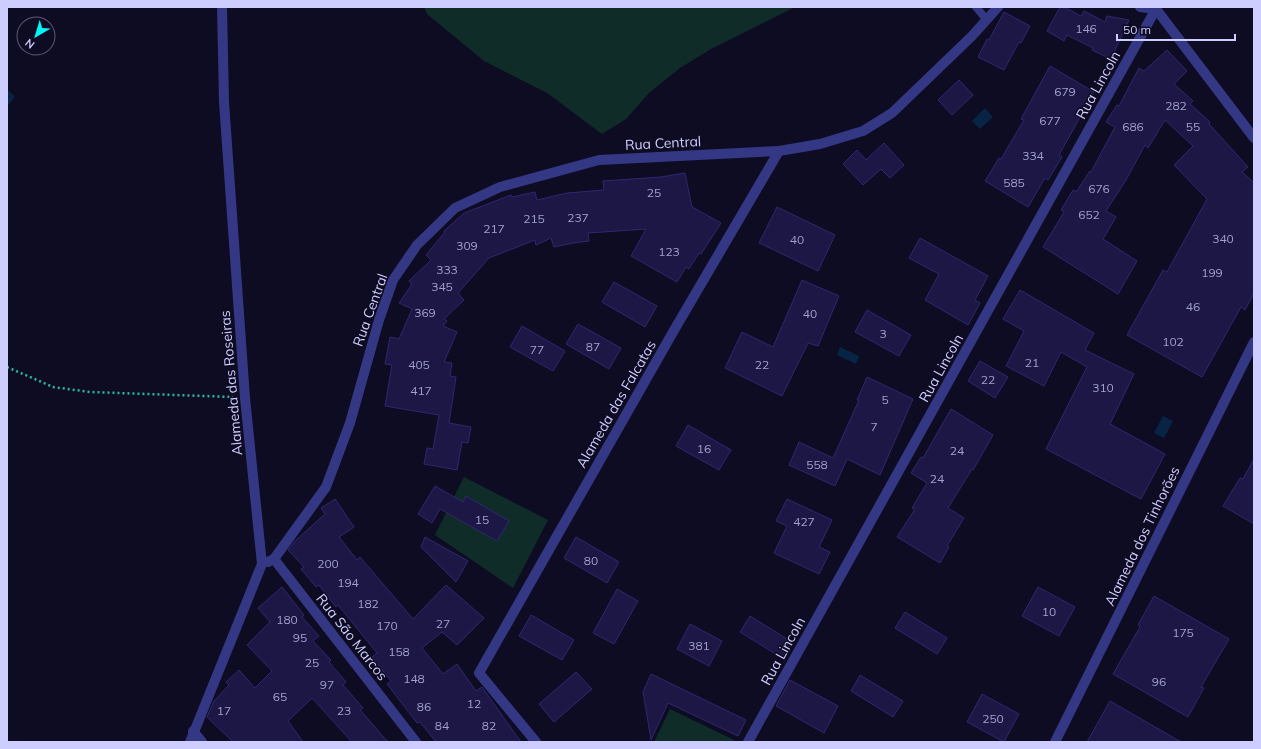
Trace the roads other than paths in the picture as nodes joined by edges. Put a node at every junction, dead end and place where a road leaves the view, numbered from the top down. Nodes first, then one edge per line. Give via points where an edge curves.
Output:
1 (222, 7) edge
2 (976, 7) edge
3 (998, 7) edge
4 (1140, 7) edge
5 (1157, 8) edge
6 (986, 19) junction
7 (1254, 138) edge
8 (779, 151) junction
9 (1254, 342) edge
10 (274, 559) junction
11 (262, 564) junction
12 (193, 731) junction
13 (190, 742) edge
14 (202, 742) edge
15 (416, 742) edge
16 (536, 742) edge
17 (748, 742) edge
18 (1055, 742) edge

1 - 11 street, Alameda das Roseiras via 224,102 245,398
2 - 6 lane
3 - 6 street, Rua Central
4 - 5 street
5 - 7 street
5 - 17 street, Rua Lincoln
6 - 8 street, Rua Central via 972,36 892,113 863,131 820,144
8 - 10 street, Rua Central via 598,160 500,186 455,208 417,245 393,280 350,423 326,487
8 - 16 street, Alameda das Falcatas via 479,672
9 - 18 street, Alameda dos Tinhorões
10 - 11 street
10 - 15 street, Rua São Marcos
11 - 12 street, Alameda das Roseiras
12 - 13 street, Alameda das Roseiras
12 - 14 street

